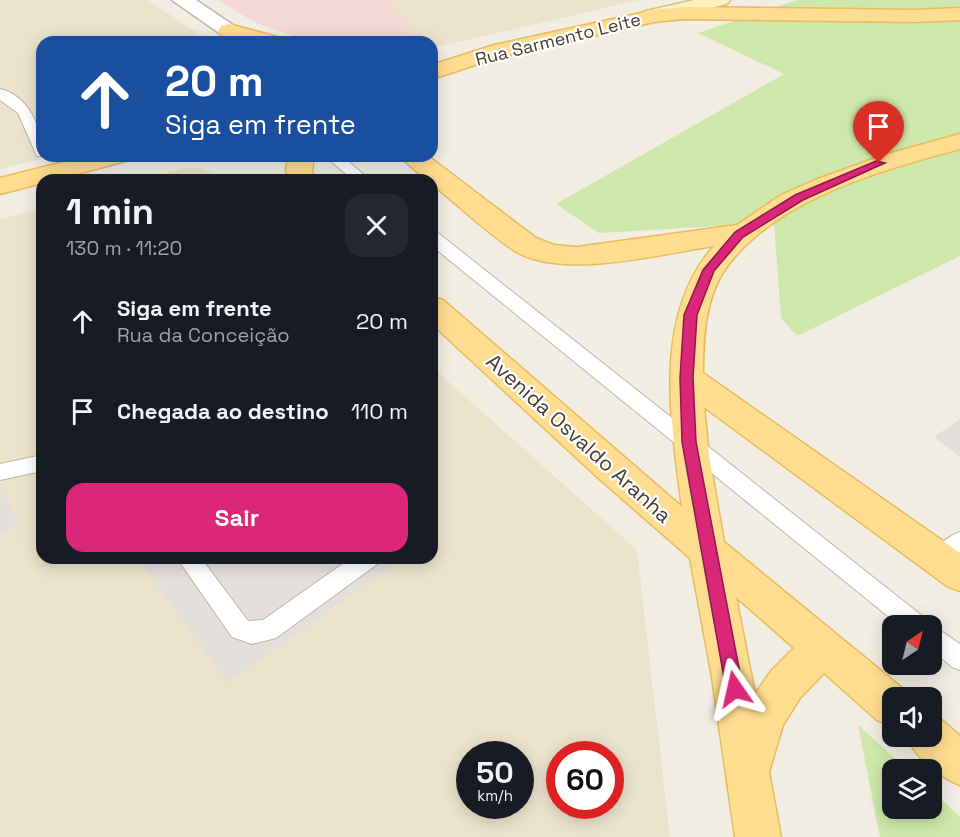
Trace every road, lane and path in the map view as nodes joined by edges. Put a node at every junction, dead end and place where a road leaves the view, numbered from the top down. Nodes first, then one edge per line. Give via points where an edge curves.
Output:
1 (182, 0) edge
2 (720, 0) edge
3 (960, 14) edge
4 (654, 16) junction
5 (238, 36) edge
6 (494, 52) junction
7 (438, 57) edge
8 (438, 70) edge
9 (0, 93) edge
10 (36, 140) edge
11 (960, 141) edge
12 (43, 162) edge
13 (340, 162) edge
14 (420, 162) edge
15 (355, 174) edge
16 (435, 174) edge
17 (438, 176) edge
18 (0, 186) edge
19 (739, 234) junction
20 (438, 242) edge
21 (438, 312) edge
22 (687, 378) junction
23 (689, 442) junction
24 (36, 464) edge
25 (0, 472) edge
26 (710, 553) junction
27 (953, 558) edge
28 (192, 564) edge
29 (360, 564) edge
30 (904, 615) edge
31 (942, 644) edge
32 (824, 648) junction
33 (960, 659) edge
34 (882, 697) edge
35 (941, 747) edge
36 (960, 764) edge
37 (749, 777) junction
38 (758, 837) edge

1 - 5 street
2 - 4 main road, Rua Sarmento Leite
3 - 4 main road
4 - 6 main road, Rua Sarmento Leite
6 - 7 main road
6 - 8 main road, Rua Sarmento Leite
9 - 10 lane via 24,111
11 - 19 main road via 879,163 799,198
12 - 18 main road
13 - 15 lane
14 - 16 main road
17 - 19 main road via 526,245 551,254 577,256
19 - 22 main road via 709,270 691,315
20 - 23 lane
21 - 26 main road, Avenida Osvaldo Aranha
22 - 23 main road
22 - 27 main road
23 - 26 main road
23 - 30 lane
24 - 25 lane
26 - 32 main road, Avenida Osvaldo Aranha
26 - 37 main road
28 - 29 lane via 240,629 252,633 268,630
31 - 33 lane
32 - 34 main road, Avenida Osvaldo Aranha
32 - 37 main road via 794,673 775,697 756,738
35 - 36 main road
37 - 38 main road

